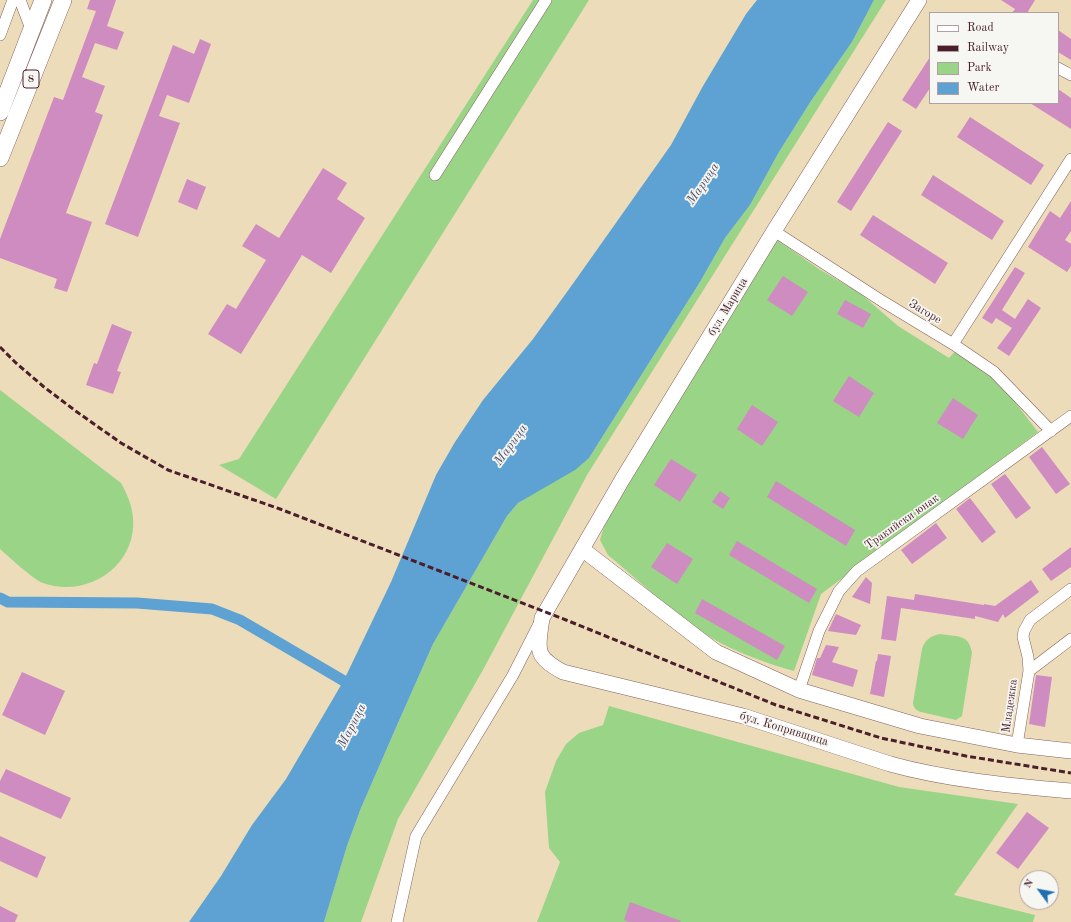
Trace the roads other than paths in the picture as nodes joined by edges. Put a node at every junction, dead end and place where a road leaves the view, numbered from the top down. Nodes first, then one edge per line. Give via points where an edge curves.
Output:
1 (13, 0) edge
2 (20, 0) edge
3 (43, 0) edge
4 (63, 0) edge
5 (546, 0) edge
6 (919, 0) edge
7 (31, 29) junction
8 (0, 35) edge
9 (1059, 69) edge
10 (1071, 75) edge
11 (0, 112) edge
12 (0, 158) edge
13 (1071, 159) edge
14 (435, 175) dead end
15 (774, 231) junction
16 (953, 344) junction
17 (1071, 416) edge
18 (1051, 430) junction
19 (582, 549) junction
20 (1071, 589) edge
21 (542, 618) junction
22 (1071, 639) edge
23 (1029, 671) junction
24 (800, 690) junction
25 (1017, 745) junction
26 (1071, 750) edge
27 (1071, 791) edge
28 (397, 922) edge

1 - 8 street
2 - 7 street
3 - 7 main road, 8
4 - 12 main road, 8
5 - 14 street
6 - 15 main road, бул. Марица
7 - 11 main road, 8
9 - 10 street
13 - 16 street
15 - 16 street, Загоре via 882,302
15 - 19 main road, бул. Марица
16 - 18 street, Загоре via 994,372
17 - 18 street, Тракийски юнак
18 - 24 street, Тракийски юнак via 857,571 839,591 819,631
19 - 21 main road, бул. Марица
19 - 24 main road via 716,652
20 - 23 street, Младежка via 1027,625 1023,637
21 - 27 main road, бул. Копривщица via 538,644 541,655 548,664 563,672 743,716 911,770 1006,785
21 - 28 street via 513,675 416,836
22 - 23 street, Младежка
23 - 25 street, Младежка
24 - 25 main road via 901,721
25 - 26 main road

